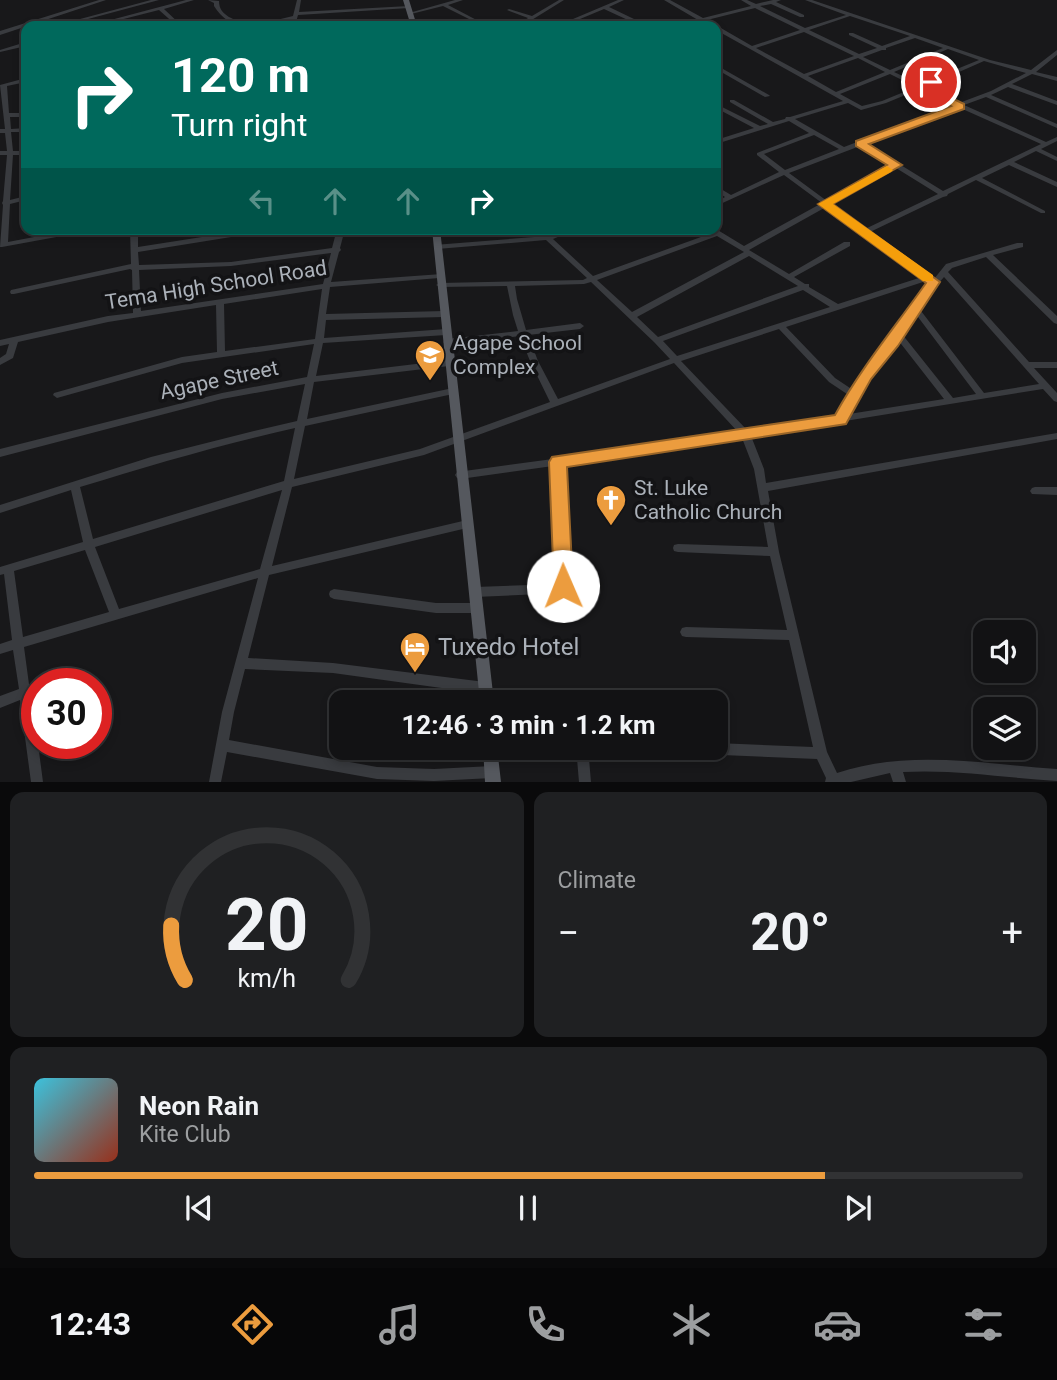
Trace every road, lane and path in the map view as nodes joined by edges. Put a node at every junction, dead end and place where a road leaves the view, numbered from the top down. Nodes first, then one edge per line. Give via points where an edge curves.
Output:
1 (104, 0) edge
2 (157, 0) edge
3 (192, 0) edge
4 (210, 0) edge
5 (299, 0) edge
6 (460, 0) edge
7 (562, 0) edge
8 (622, 0) edge
9 (666, 0) edge
10 (686, 0) edge
11 (743, 0) edge
12 (779, 0) edge
13 (807, 0) edge
14 (141, 2) edge
15 (771, 2) junction
16 (675, 4) junction
17 (443, 5) junction
18 (755, 6) junction
19 (409, 7) edge
20 (604, 7) junction
21 (79, 8) junction
22 (160, 8) junction
23 (509, 10) dead end
24 (150, 11) junction
25 (296, 15) junction
26 (802, 16) dead end
27 (848, 16) junction
28 (126, 17) junction
29 (87, 18) junction
30 (532, 18) junction
31 (632, 20) dead end
32 (705, 20) junction
33 (46, 21) edge
34 (76, 21) edge
35 (89, 21) edge
36 (111, 21) edge
37 (130, 21) edge
38 (174, 21) edge
39 (234, 21) edge
40 (274, 21) edge
41 (294, 21) edge
42 (476, 21) edge
43 (527, 21) edge
44 (581, 21) edge
45 (701, 21) edge
46 (21, 28) edge
47 (721, 29) edge
48 (806, 31) junction
49 (1, 33) edge
50 (851, 34) dead end
51 (913, 37) junction
52 (21, 45) edge
53 (753, 47) junction
54 (947, 48) junction
55 (884, 49) junction
56 (2, 51) dead end
57 (1057, 52) edge
58 (860, 57) junction
59 (983, 60) junction
60 (721, 70) edge
61 (891, 72) junction
62 (1032, 72) junction
63 (803, 76) junction
64 (1057, 79) edge
65 (21, 81) edge
66 (1009, 85) junction
67 (2, 86) edge
68 (920, 87) junction
69 (835, 94) junction
70 (986, 95) junction
71 (767, 96) dead end
72 (848, 101) junction
73 (732, 102) dead end
74 (1056, 102) edge
75 (960, 106) junction
76 (721, 109) edge
77 (21, 115) edge
78 (8, 116) junction
79 (788, 118) junction
80 (772, 124) junction
81 (1057, 126) edge
82 (758, 128) junction
83 (21, 130) edge
84 (0, 131) edge
85 (10, 131) junction
86 (814, 133) junction
87 (1057, 139) edge
88 (721, 140) edge
89 (860, 143) junction
90 (1046, 144) junction
91 (1037, 149) junction
92 (845, 150) junction
93 (0, 153) edge
94 (21, 153) edge
95 (10, 154) junction
96 (1057, 159) edge
97 (1009, 162) junction
98 (896, 165) junction
99 (783, 173) junction
100 (977, 178) junction
101 (1057, 185) edge
102 (721, 191) edge
103 (945, 195) junction
104 (730, 197) junction
105 (21, 199) edge
106 (721, 202) edge
107 (5, 203) junction
108 (824, 204) junction
109 (1043, 212) dead end
110 (866, 231) junction
111 (56, 235) edge
112 (134, 235) edge
113 (230, 235) edge
114 (340, 235) edge
115 (436, 235) edge
116 (557, 235) edge
117 (705, 235) edge
118 (721, 235) edge
119 (548, 238) junction
120 (847, 244) dead end
121 (2, 245) edge
122 (1020, 246) dead end
123 (437, 247) junction
124 (134, 250) junction
125 (337, 250) junction
126 (747, 251) junction
127 (989, 256) junction
128 (133, 267) junction
129 (944, 272) junction
130 (789, 277) junction
131 (592, 279) junction
132 (930, 280) junction
133 (440, 281) junction
134 (511, 284) junction
135 (326, 286) junction
136 (806, 286) junction
137 (14, 292) dead end
138 (220, 303) junction
139 (836, 307) junction
140 (914, 307) junction
141 (444, 314) junction
142 (137, 315) junction
143 (632, 316) junction
144 (322, 317) junction
145 (1057, 321) edge
146 (580, 326) dead end
147 (781, 326) junction
148 (525, 333) junction
149 (898, 334) junction
150 (447, 337) junction
151 (13, 340) junction
152 (657, 340) junction
153 (319, 341) junction
154 (0, 343) edge
155 (221, 354) junction
156 (676, 360) junction
157 (0, 362) edge
158 (449, 363) junction
159 (1028, 365) junction
160 (1057, 365) edge
161 (309, 380) junction
162 (1046, 386) junction
163 (453, 391) junction
164 (853, 394) junction
165 (58, 395) dead end
166 (982, 396) junction
167 (1057, 399) edge
168 (950, 400) junction
169 (556, 404) junction
170 (841, 420) junction
171 (301, 424) junction
172 (746, 435) junction
173 (1057, 436) edge
174 (458, 440) junction
175 (0, 453) edge
176 (558, 462) junction
177 (460, 475) junction
178 (288, 484) junction
179 (75, 485) junction
180 (762, 488) junction
181 (1035, 491) dead end
182 (1057, 491) edge
183 (0, 509) edge
184 (467, 524) junction
185 (89, 543) junction
186 (678, 548) dead end
187 (774, 552) junction
188 (4, 569) edge
189 (264, 572) junction
190 (475, 592) junction
191 (334, 594) dead end
192 (477, 608) junction
193 (116, 615) junction
194 (686, 632) dead end
195 (794, 635) junction
196 (16, 644) junction
197 (0, 649) edge
198 (240, 663) junction
199 (21, 679) edge
200 (485, 688) joint
201 (21, 694) edge
202 (0, 702) edge
203 (223, 745) junction
204 (728, 749) edge
205 (821, 753) junction
206 (31, 759) edge
207 (583, 760) edge
208 (894, 766) junction
209 (357, 775) edge
210 (1057, 775) edge
211 (492, 777) edge
212 (1033, 778) edge
213 (34, 780) edge
214 (832, 781) edge
215 (215, 782) edge
216 (584, 782) edge
217 (900, 782) edge

1 - 21 street
2 - 14 street
3 - 22 street
4 - 39 street via 217,2 222,16
5 - 25 street
6 - 17 street
7 - 30 street
8 - 20 street
9 - 16 street
10 - 16 street
11 - 18 street
12 - 15 street
13 - 27 street
14 - 24 street
14 - 29 street
15 - 18 street
15 - 26 street
16 - 32 street
17 - 19 street
17 - 42 street
18 - 32 street
18 - 48 street
19 - 25 street
20 - 31 street
20 - 44 street via 575,18
21 - 29 street
21 - 33 street
22 - 24 street
22 - 38 street
23 - 30 street
24 - 28 street
25 - 40 street
25 - 41 street
27 - 48 street
27 - 51 street
28 - 36 street
28 - 37 street
29 - 34 street
29 - 35 street
30 - 43 street
32 - 45 street
46 - 49 street
47 - 53 street
48 - 53 street
48 - 58 street
50 - 55 street
51 - 54 street
51 - 55 street
52 - 56 street
53 - 63 street
54 - 59 street
54 - 61 street
55 - 58 street
57 - 62 street
58 - 61 street
58 - 63 street
59 - 62 street
59 - 68 street
60 - 71 street
61 - 68 street
61 - 69 street
62 - 64 street
62 - 66 street
63 - 69 street
65 - 67 street
66 - 70 street
66 - 74 street
67 - 78 street
68 - 72 street via 867,107
68 - 75 street
69 - 72 street
70 - 75 street
70 - 81 street
72 - 79 street
73 - 80 street
75 - 89 street
75 - 90 street
76 - 82 street
77 - 78 street
78 - 85 street
79 - 80 street
79 - 86 street
80 - 82 street
82 - 88 street
83 - 85 street
84 - 85 street
85 - 95 street
86 - 92 street
86 - 99 street via 760,152
87 - 90 street
89 - 92 street
89 - 98 street
90 - 91 street
91 - 96 street
91 - 97 street
92 - 99 street
93 - 95 street
94 - 95 street
95 - 107 street
97 - 100 street
97 - 101 street
98 - 103 street
98 - 108 street
99 - 104 street
99 - 108 street
100 - 103 street
100 - 109 street
102 - 104 street
103 - 110 street
104 - 106 street
105 - 107 street
107 - 121 street
108 - 110 street
108 - 126 street
110 - 132 street
111 - 121 street
112 - 124 street
113 - 124 street
114 - 125 street
115 - 123 main road
116 - 119 street
117 - 131 street, Tema High School Road
118 - 126 street
119 - 123 street
119 - 131 street
120 - 130 street
122 - 127 street
123 - 133 main road
124 - 128 street
125 - 128 street via 231,264
125 - 135 street
126 - 130 street
126 - 143 street
127 - 129 street via 960,261
127 - 145 street
128 - 137 street
128 - 142 street
129 - 132 street
129 - 159 street
130 - 136 street
131 - 134 street, Tema High School Road
131 - 143 street
132 - 139 street
132 - 140 street
133 - 134 street, Tema High School Road
133 - 135 street, Tema High School Road
133 - 141 main road
134 - 148 street
135 - 138 street, Tema High School Road
135 - 144 street
136 - 139 street
136 - 152 street
138 - 142 street, Tema High School Road
138 - 155 street
139 - 147 street
140 - 149 street
140 - 166 street
141 - 144 street
141 - 150 main road
142 - 151 street, Tema High School Road
143 - 152 street
144 - 153 street
146 - 148 street
147 - 156 street
147 - 164 street via 832,380
148 - 150 street
148 - 169 street
149 - 164 street
149 - 168 street
150 - 153 street
150 - 158 main road
151 - 154 street, Tema High School Road
151 - 157 street via 10,356
152 - 156 street
153 - 155 street
153 - 161 street
155 - 165 street
156 - 169 street
156 - 172 street
158 - 161 street, Agape Street
158 - 163 main road
159 - 160 street
159 - 162 street
161 - 171 street
161 - 175 street, Agape Street via 162,409
162 - 166 street
162 - 167 street
163 - 171 street
163 - 174 main road
164 - 170 street
166 - 168 street
168 - 170 street
169 - 174 street
170 - 172 street
171 - 178 street
171 - 179 street
172 - 176 street
172 - 180 street
173 - 180 street
174 - 177 main road
174 - 178 street
176 - 177 street
176 - 190 street via 562,588
177 - 184 main road
178 - 185 street
178 - 189 street
179 - 183 street
179 - 185 street
180 - 187 street
181 - 182 street
184 - 189 street
184 - 190 main road
185 - 188 street
185 - 193 street
186 - 187 street
187 - 195 street
188 - 196 street
189 - 193 street
189 - 198 street
190 - 192 main road
191 - 192 street
192 - 200 main road
193 - 196 street
194 - 195 street
195 - 205 street
196 - 197 street
196 - 199 street
198 - 200 street via 333,668
198 - 203 street
201 - 202 street
203 - 209 street
203 - 215 street
204 - 205 street
205 - 214 street
206 - 213 street
207 - 216 street
208 - 212 street via 948,767
208 - 214 street via 862,770
208 - 217 street
209 - 211 street
210 - 212 street

